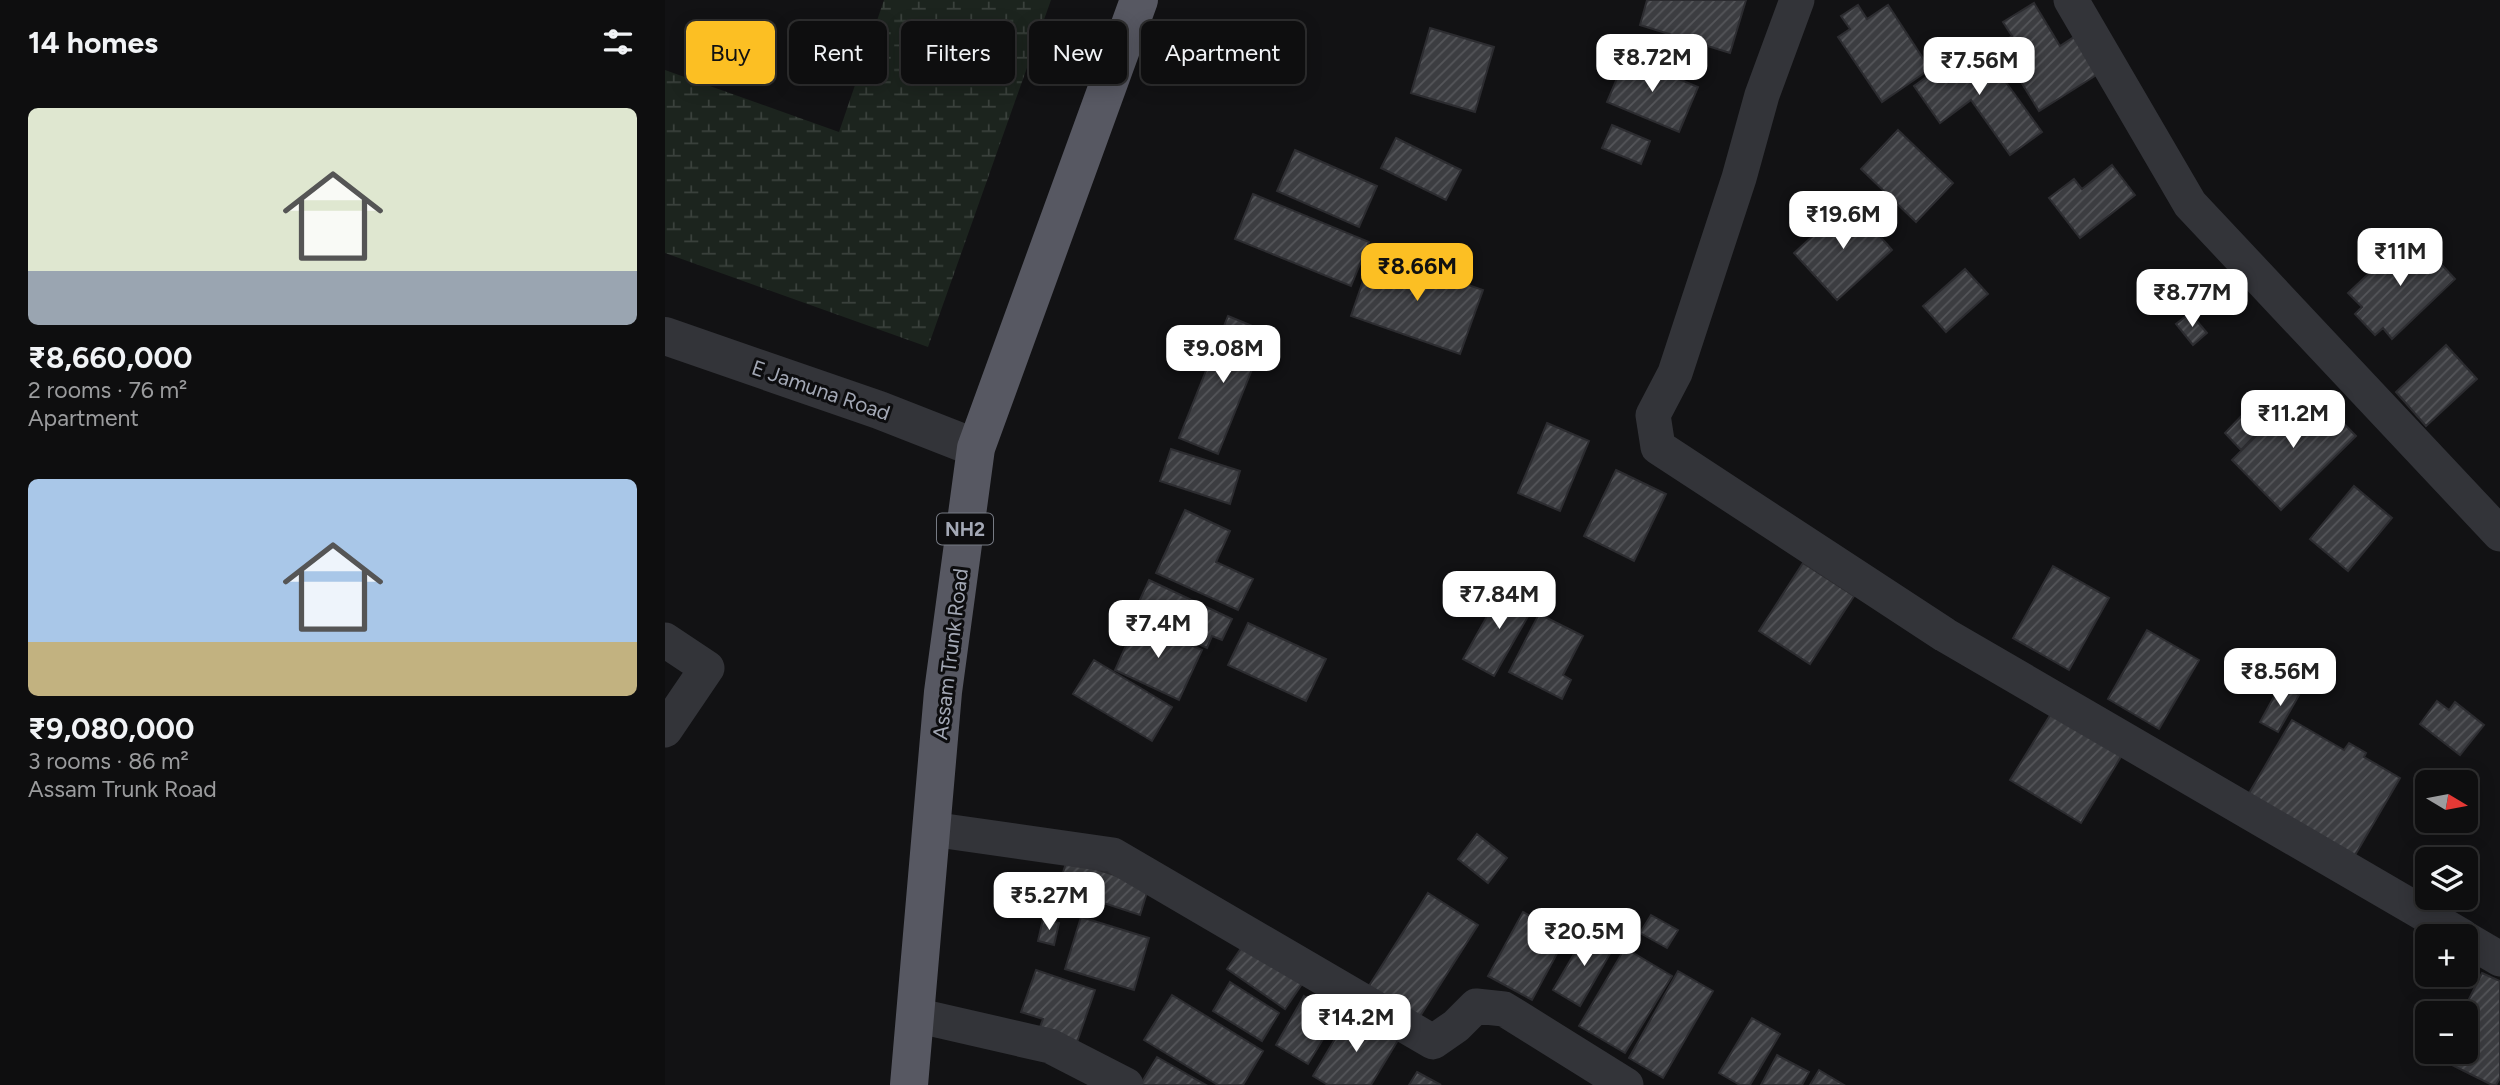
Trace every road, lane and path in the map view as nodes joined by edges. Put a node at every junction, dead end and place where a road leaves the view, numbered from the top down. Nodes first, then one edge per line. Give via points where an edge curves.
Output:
1 (1139, 0) edge
2 (1797, 0) edge
3 (2071, 0) edge
4 (665, 336) edge
5 (976, 447) junction
6 (2500, 534) edge
7 (665, 640) edge
8 (665, 730) edge
9 (931, 829) junction
10 (2442, 924) edge
11 (2478, 945) edge
12 (2500, 958) edge
13 (915, 1016) junction
14 (909, 1085) edge
15 (1126, 1085) edge
16 (1626, 1085) edge

1 - 5 highway, Assam Trunk Road / NH2
2 - 10 street via 1762,95 1675,373 1653,415 1658,447 1945,635
3 - 6 street via 2190,204
4 - 5 street, E Jamuna Road
5 - 9 highway, Assam Trunk Road / NH2 via 943,692
7 - 8 street via 707,668
9 - 13 highway, Assam Trunk Road / NH2
9 - 16 street via 1113,855 1433,1042 1476,1006 1504,1009
11 - 12 street
13 - 14 highway, Assam Trunk Road / NH2
13 - 15 street via 1050,1046

